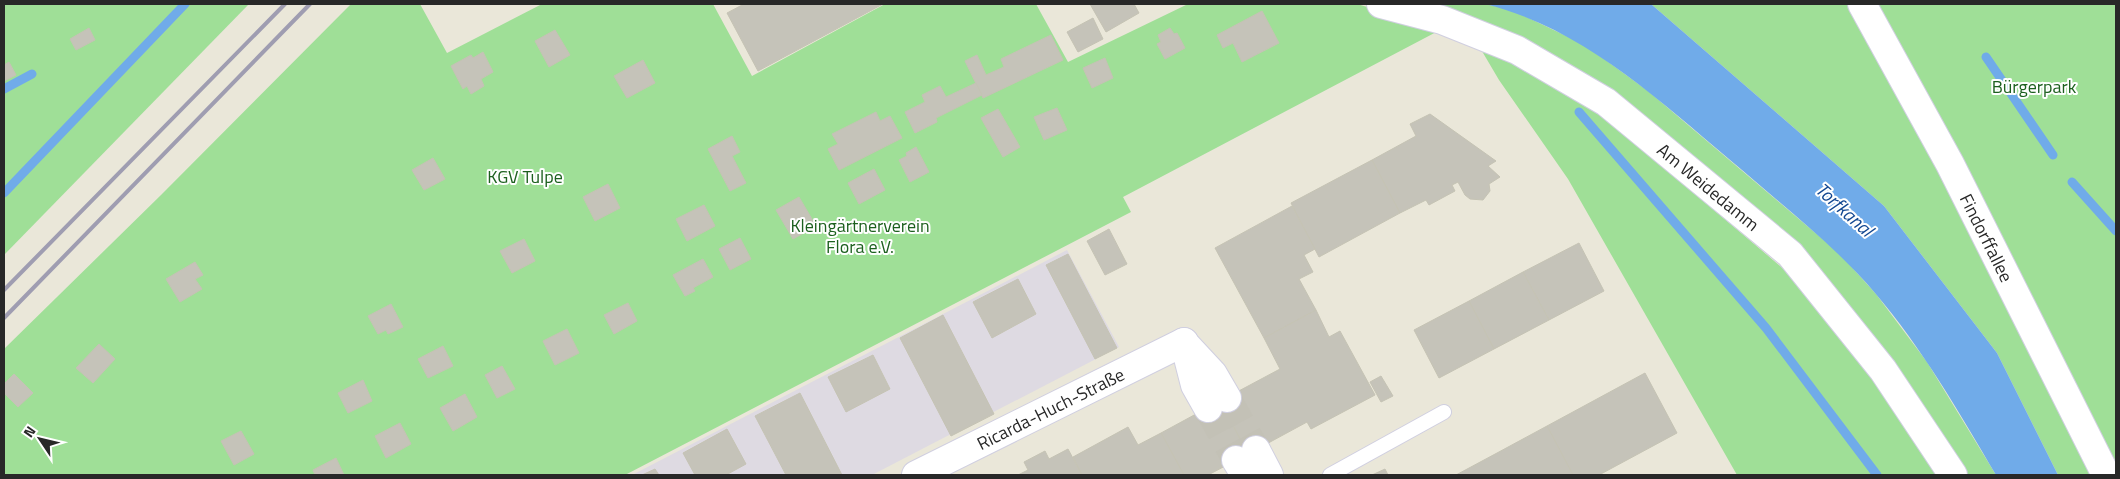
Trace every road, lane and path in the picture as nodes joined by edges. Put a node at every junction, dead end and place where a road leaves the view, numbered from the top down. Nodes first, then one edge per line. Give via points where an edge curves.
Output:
1 (1381, 4) edge
2 (1862, 4) edge
3 (1217, 403) tunnel mouth
4 (1444, 412) dead end
5 (1245, 462) tunnel mouth
6 (916, 475) edge
7 (1269, 475) edge
8 (1330, 475) edge
9 (1953, 475) edge
10 (2106, 475) edge

1 - 9 street, Am Weidedamm via 1442,20 1517,50 1606,102 1752,222 1790,254 1883,370
2 - 10 street, Findorffallee via 1950,164
3 - 6 street, Ricarda-Huch-Straße via 1213,374 1184,342
4 - 8 lane
5 - 7 street

